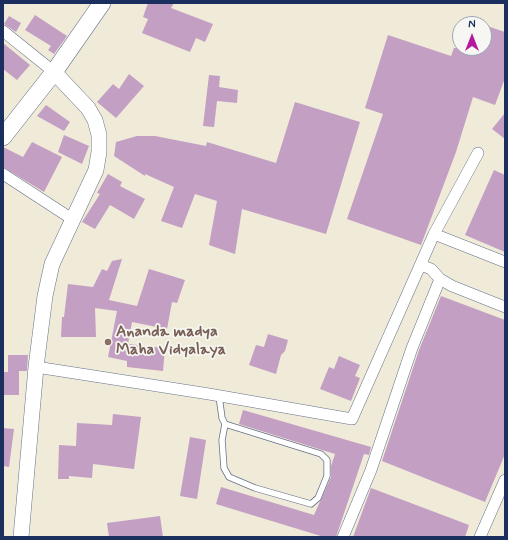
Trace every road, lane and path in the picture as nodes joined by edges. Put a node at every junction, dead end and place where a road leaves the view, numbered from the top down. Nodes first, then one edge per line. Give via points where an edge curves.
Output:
1 (102, 3) edge
2 (3, 31) edge
3 (54, 72) junction
4 (3, 137) edge
5 (478, 153) dead end
6 (3, 174) edge
7 (72, 219) junction
8 (434, 234) junction
9 (505, 262) edge
10 (420, 265) junction
11 (440, 280) junction
12 (505, 307) edge
13 (36, 367) junction
14 (219, 396) junction
15 (225, 424) junction
16 (505, 480) edge
17 (22, 537) edge
18 (343, 537) edge
19 (480, 537) edge

1 - 3 main road
2 - 3 street
3 - 4 main road
3 - 7 main road via 88,108 98,135 96,170
5 - 8 street
6 - 7 street
7 - 13 main road via 52,264 45,296
8 - 9 street
8 - 10 street
10 - 11 street via 431,269
10 - 14 street via 352,419
11 - 12 street
11 - 18 street via 412,348 371,470
13 - 14 street
13 - 17 main road
14 - 15 lane
15 - 15 lane via 321,454 327,460 327,476 318,498 311,504 255,488 229,477 224,468 222,440
16 - 19 street

